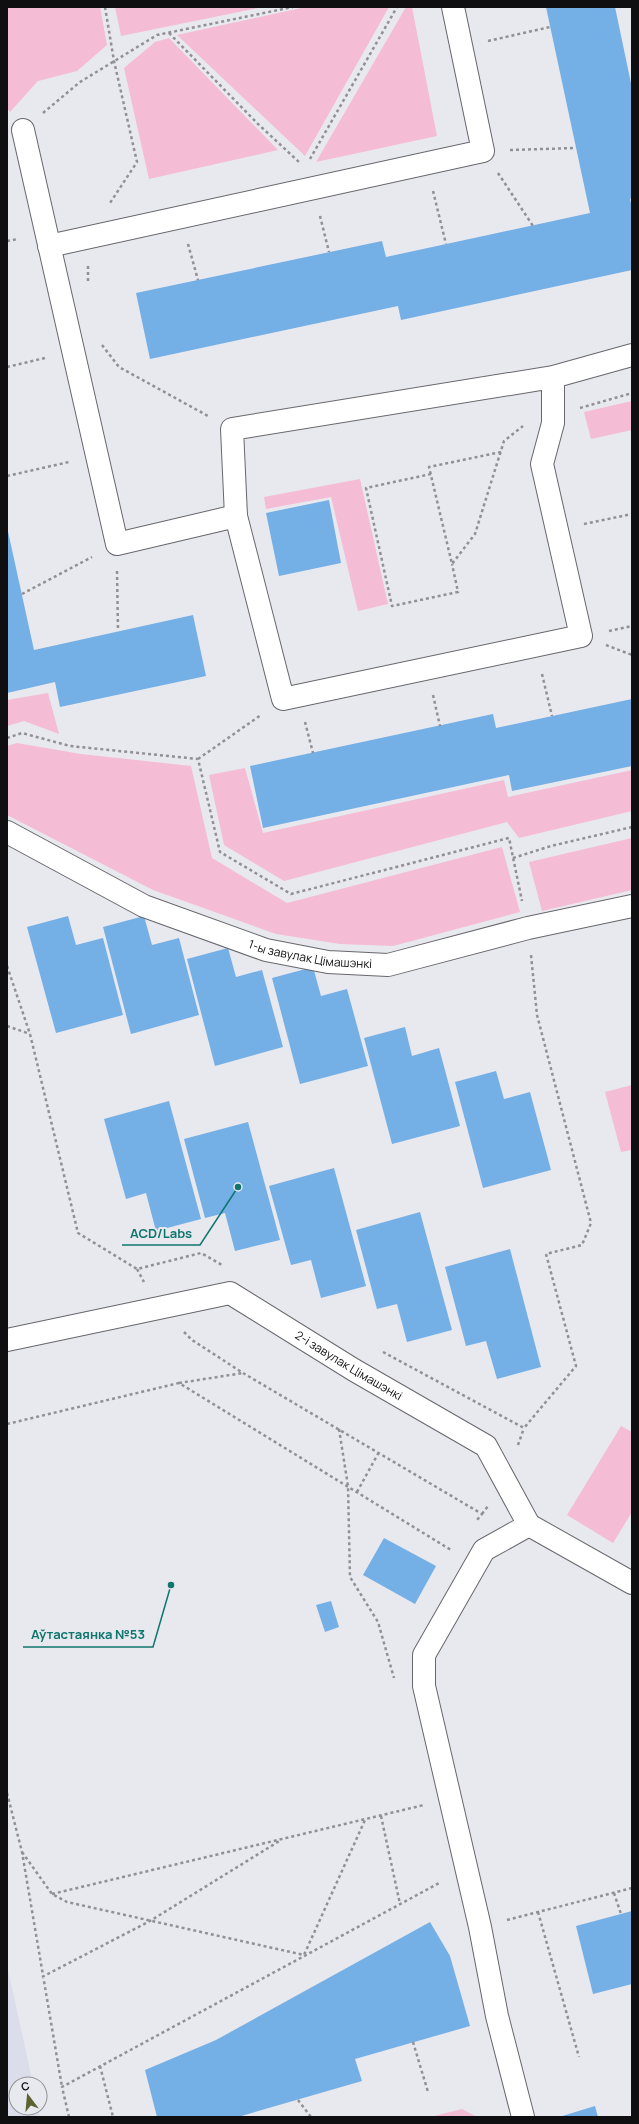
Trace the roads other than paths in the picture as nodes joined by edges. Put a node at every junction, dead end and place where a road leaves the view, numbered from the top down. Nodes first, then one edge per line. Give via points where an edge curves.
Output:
1 (452, 7) edge
2 (23, 130) road end
3 (49, 246) junction
4 (632, 355) edge
5 (553, 376) junction
6 (236, 516) junction
7 (7, 832) edge
8 (632, 906) edge
9 (7, 1340) edge
10 (529, 1525) junction
11 (632, 1583) edge
12 (523, 2117) edge

1 - 3 street via 483,151
2 - 3 street
3 - 6 street via 117,544
4 - 5 street
5 - 6 street via 232,429
5 - 6 street via 553,424 542,464 581,636 283,698
7 - 8 street, 1-ы завулак Цімашэнкі via 144,906 266,950 328,962 388,965 528,928
9 - 10 street, 2-і завулак Цімашэнкі via 230,1293 354,1370 486,1446
10 - 11 street
10 - 12 street via 484,1550 424,1655 424,1686 480,1927 497,2016

